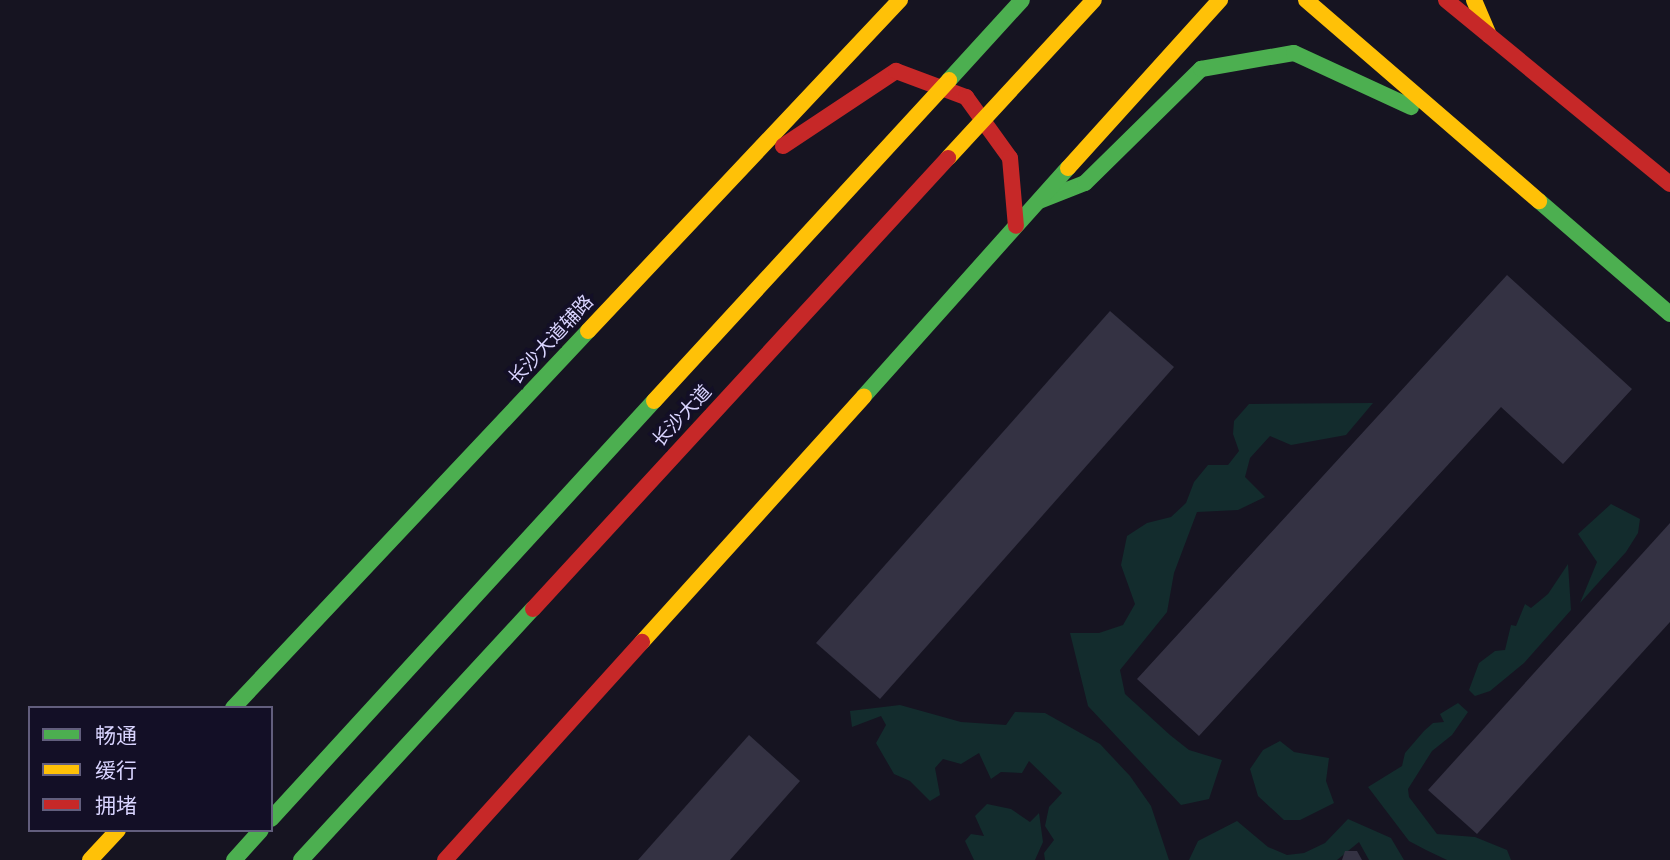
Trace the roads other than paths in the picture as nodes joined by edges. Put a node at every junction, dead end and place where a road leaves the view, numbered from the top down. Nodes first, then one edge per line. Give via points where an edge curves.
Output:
1 (899, 0) edge
2 (1022, 0) edge
3 (1094, 0) edge
4 (1220, 0) edge
5 (1306, 0) edge
6 (1447, 0) edge
7 (1474, 0) edge
8 (1489, 35) junction
9 (1452, 126) junction
10 (728, 183) junction
11 (1670, 184) edge
12 (1039, 201) junction
13 (1016, 226) junction
14 (1670, 314) edge
15 (235, 706) edge
16 (273, 817) edge
17 (116, 832) edge
18 (259, 832) edge
19 (90, 860) edge
20 (234, 860) edge
21 (301, 860) edge
22 (445, 860) edge

1 - 10 main road, 长沙大道辅路
2 - 16 main road, 长沙大道, bridge
3 - 21 main road, 长沙大道, bridge
4 - 12 main road
5 - 9 main road
6 - 8 main road
7 - 8 main road
8 - 11 main road
9 - 12 main road via 1294,53 1201,69 1085,183
9 - 14 main road
10 - 13 main road via 896,71 966,97 1010,158
10 - 15 main road, 长沙大道辅路
12 - 13 main road
13 - 22 main road
17 - 19 main road
18 - 20 main road

